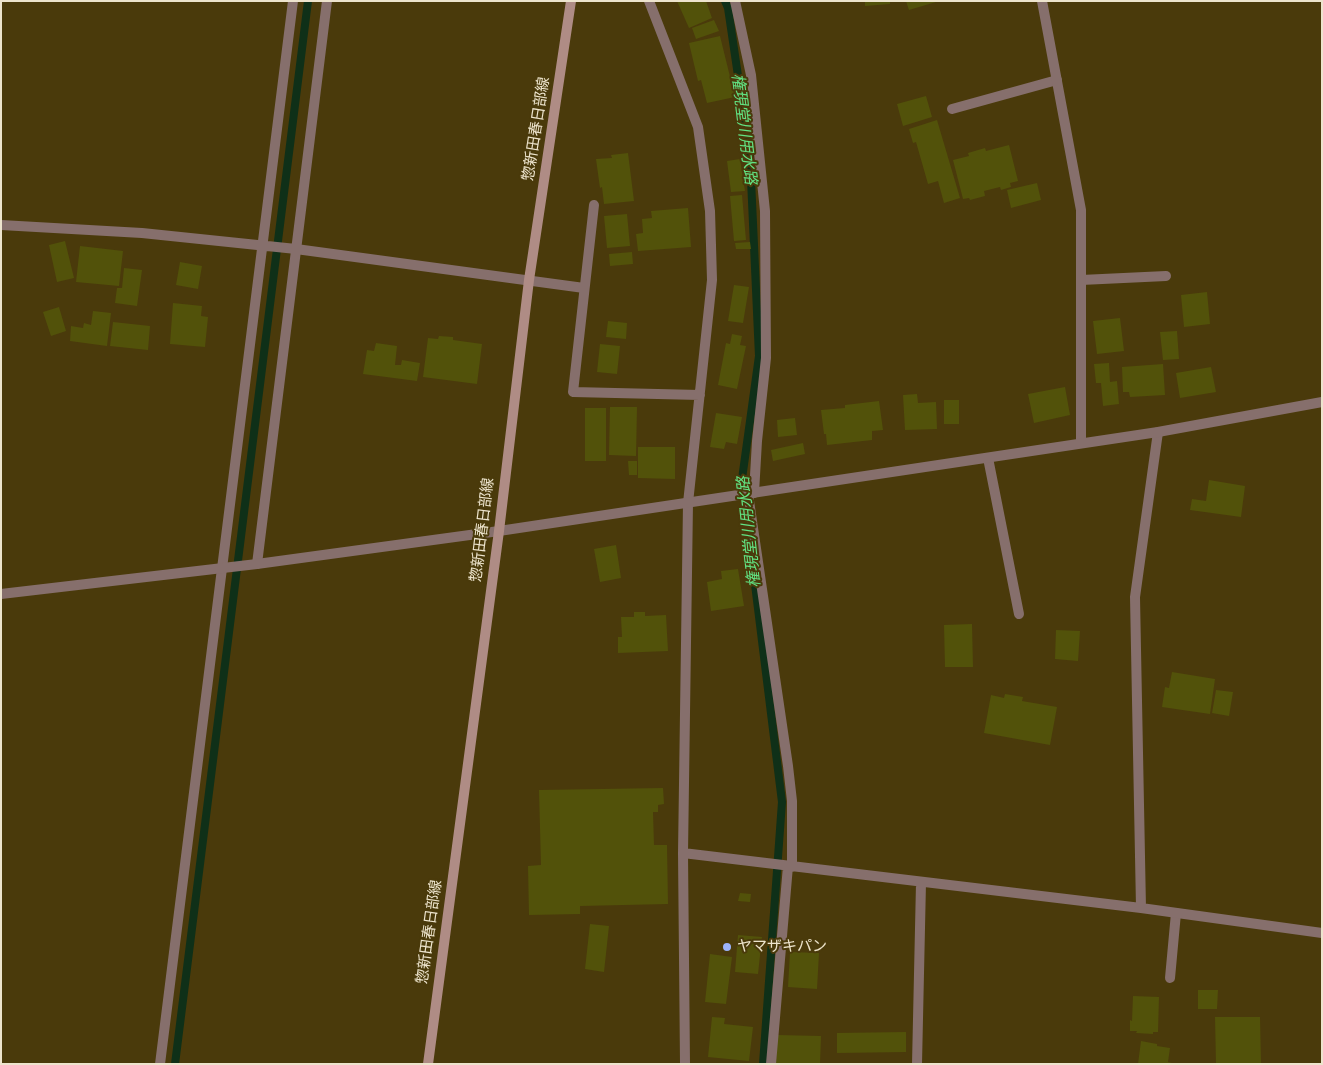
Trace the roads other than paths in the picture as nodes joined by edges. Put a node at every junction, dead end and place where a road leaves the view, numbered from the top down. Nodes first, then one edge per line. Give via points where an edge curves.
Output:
1 (293, 1) edge
2 (327, 1) edge
3 (571, 1) edge
4 (649, 1) edge
5 (735, 1) edge
6 (1042, 1) edge
7 (1057, 80) junction
8 (952, 108) dead end
9 (594, 205) dead end
10 (1, 225) edge
11 (261, 246) junction
12 (296, 249) junction
13 (1166, 276) dead end
14 (529, 280) junction
15 (1081, 280) junction
16 (584, 288) junction
17 (700, 395) junction
18 (1322, 402) edge
19 (1158, 432) junction
20 (1081, 443) junction
21 (988, 458) junction
22 (749, 493) junction
23 (688, 502) junction
24 (499, 531) junction
25 (257, 564) junction
26 (223, 568) junction
27 (1, 594) edge
28 (1019, 614) dead end
29 (683, 853) junction
30 (790, 867) junction
31 (921, 883) junction
32 (1141, 908) junction
33 (1176, 913) junction
34 (1322, 933) edge
35 (1170, 978) dead end
36 (160, 1064) edge
37 (428, 1064) edge
38 (685, 1064) edge
39 (771, 1064) edge
40 (917, 1064) edge

1 - 11 street
2 - 12 street
3 - 14 main road, 惣新田春日部線
4 - 17 street via 698,127 710,211 712,280
5 - 22 street via 751,75 765,211 766,358
6 - 7 street
7 - 8 street
7 - 15 street via 1081,210
9 - 16 street
10 - 11 street via 142,233
11 - 12 street
11 - 26 street
12 - 14 street
12 - 25 street
13 - 15 street
14 - 16 street
14 - 24 main road, 惣新田春日部線
15 - 20 street
16 - 17 street via 573,392
17 - 23 street
18 - 19 street
19 - 20 street
19 - 32 street via 1135,597
20 - 21 street
21 - 22 street
21 - 28 street
22 - 23 street
22 - 30 street via 792,801
23 - 24 street
23 - 29 street
24 - 25 street
24 - 37 main road, 惣新田春日部線
25 - 26 street
26 - 27 street
26 - 36 street
29 - 30 street
29 - 38 street
30 - 31 street
30 - 39 street
31 - 32 street
31 - 40 street
32 - 33 street
33 - 34 street
33 - 35 street

